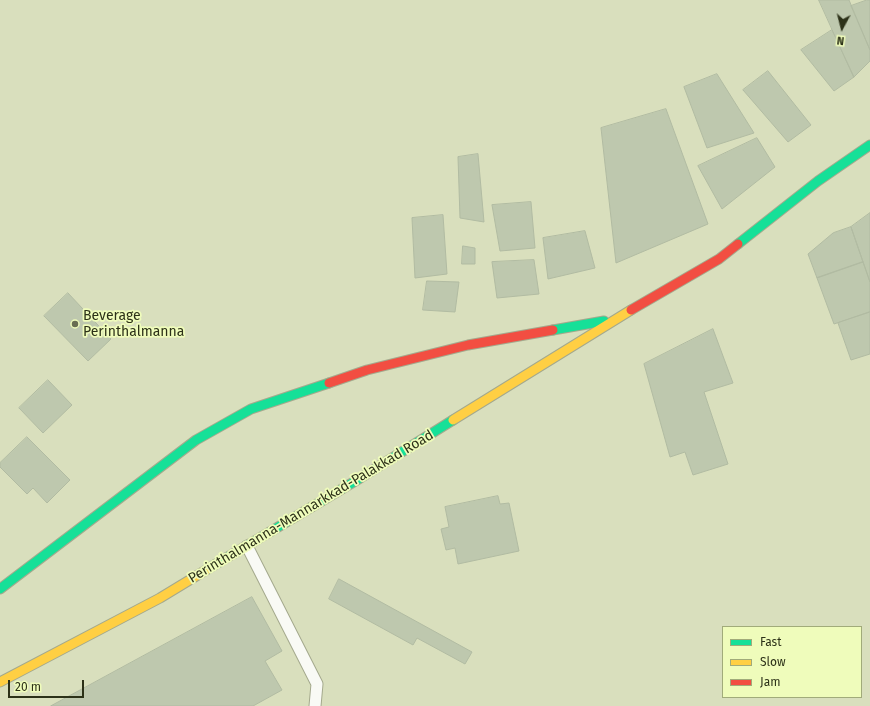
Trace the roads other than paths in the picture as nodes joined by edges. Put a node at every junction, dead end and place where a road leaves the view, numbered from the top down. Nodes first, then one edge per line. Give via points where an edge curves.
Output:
1 (870, 145) edge
2 (615, 319) junction
3 (247, 546) junction
4 (0, 589) edge
5 (0, 682) edge
6 (315, 706) edge

1 - 2 highway, Perinthalmanna-Mannarkkad-Palakkad Road via 818,181 719,260
2 - 3 highway, Perinthalmanna-Mannarkkad-Palakkad Road
2 - 4 highway via 468,346 367,370 251,409 196,440
3 - 5 highway, Perinthalmanna-Mannarkkad-Palakkad Road via 160,598
3 - 6 lane via 317,684

